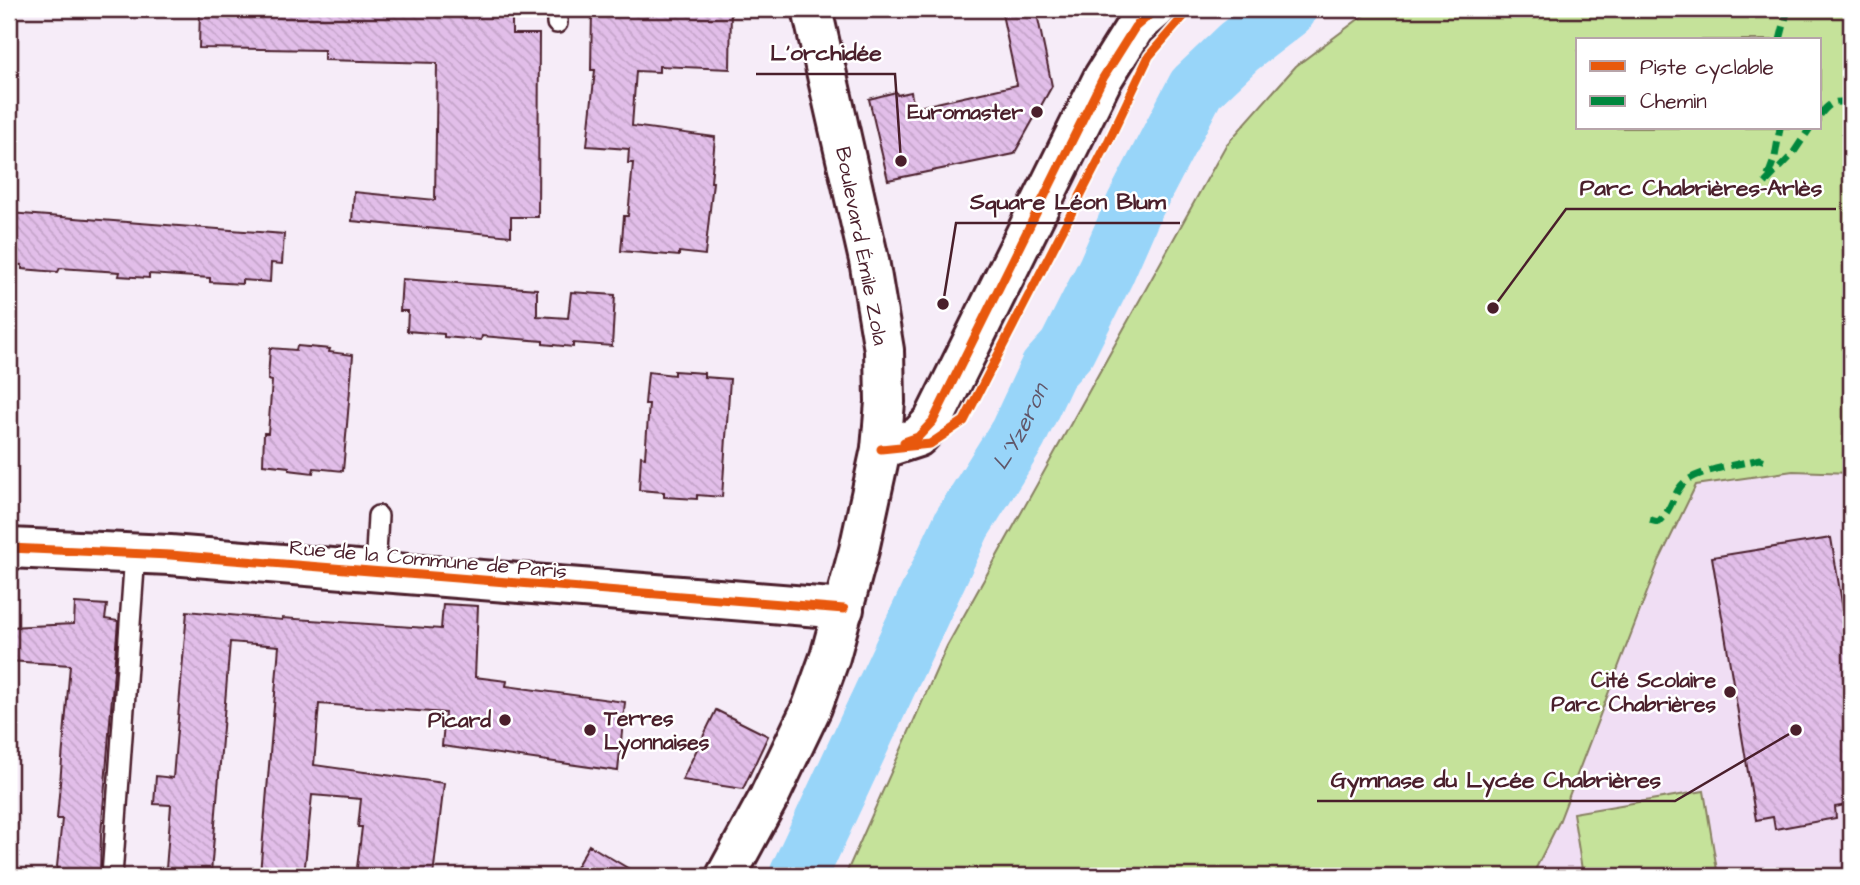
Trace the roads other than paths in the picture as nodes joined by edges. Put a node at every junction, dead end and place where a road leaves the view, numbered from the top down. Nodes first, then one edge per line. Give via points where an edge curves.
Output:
1 (812, 9) edge
2 (1156, 9) edge
3 (881, 449) junction
4 (377, 516) dead end
5 (9, 548) edge
6 (135, 554) junction
7 (375, 572) junction
8 (844, 609) junction
9 (112, 876) edge
10 (726, 876) edge

1 - 3 street, Boulevard Émile Zola via 869,260 884,350
2 - 3 street via 1135,27 1103,78 933,421 918,437
3 - 8 street, Boulevard Émile Zola
4 - 7 lane
5 - 6 street, Rue de la Commune de Paris
6 - 7 street, Rue de la Commune de Paris
6 - 9 lane
7 - 8 street, Rue de la Commune de Paris
8 - 10 street, Boulevard Émile Zola via 812,706

